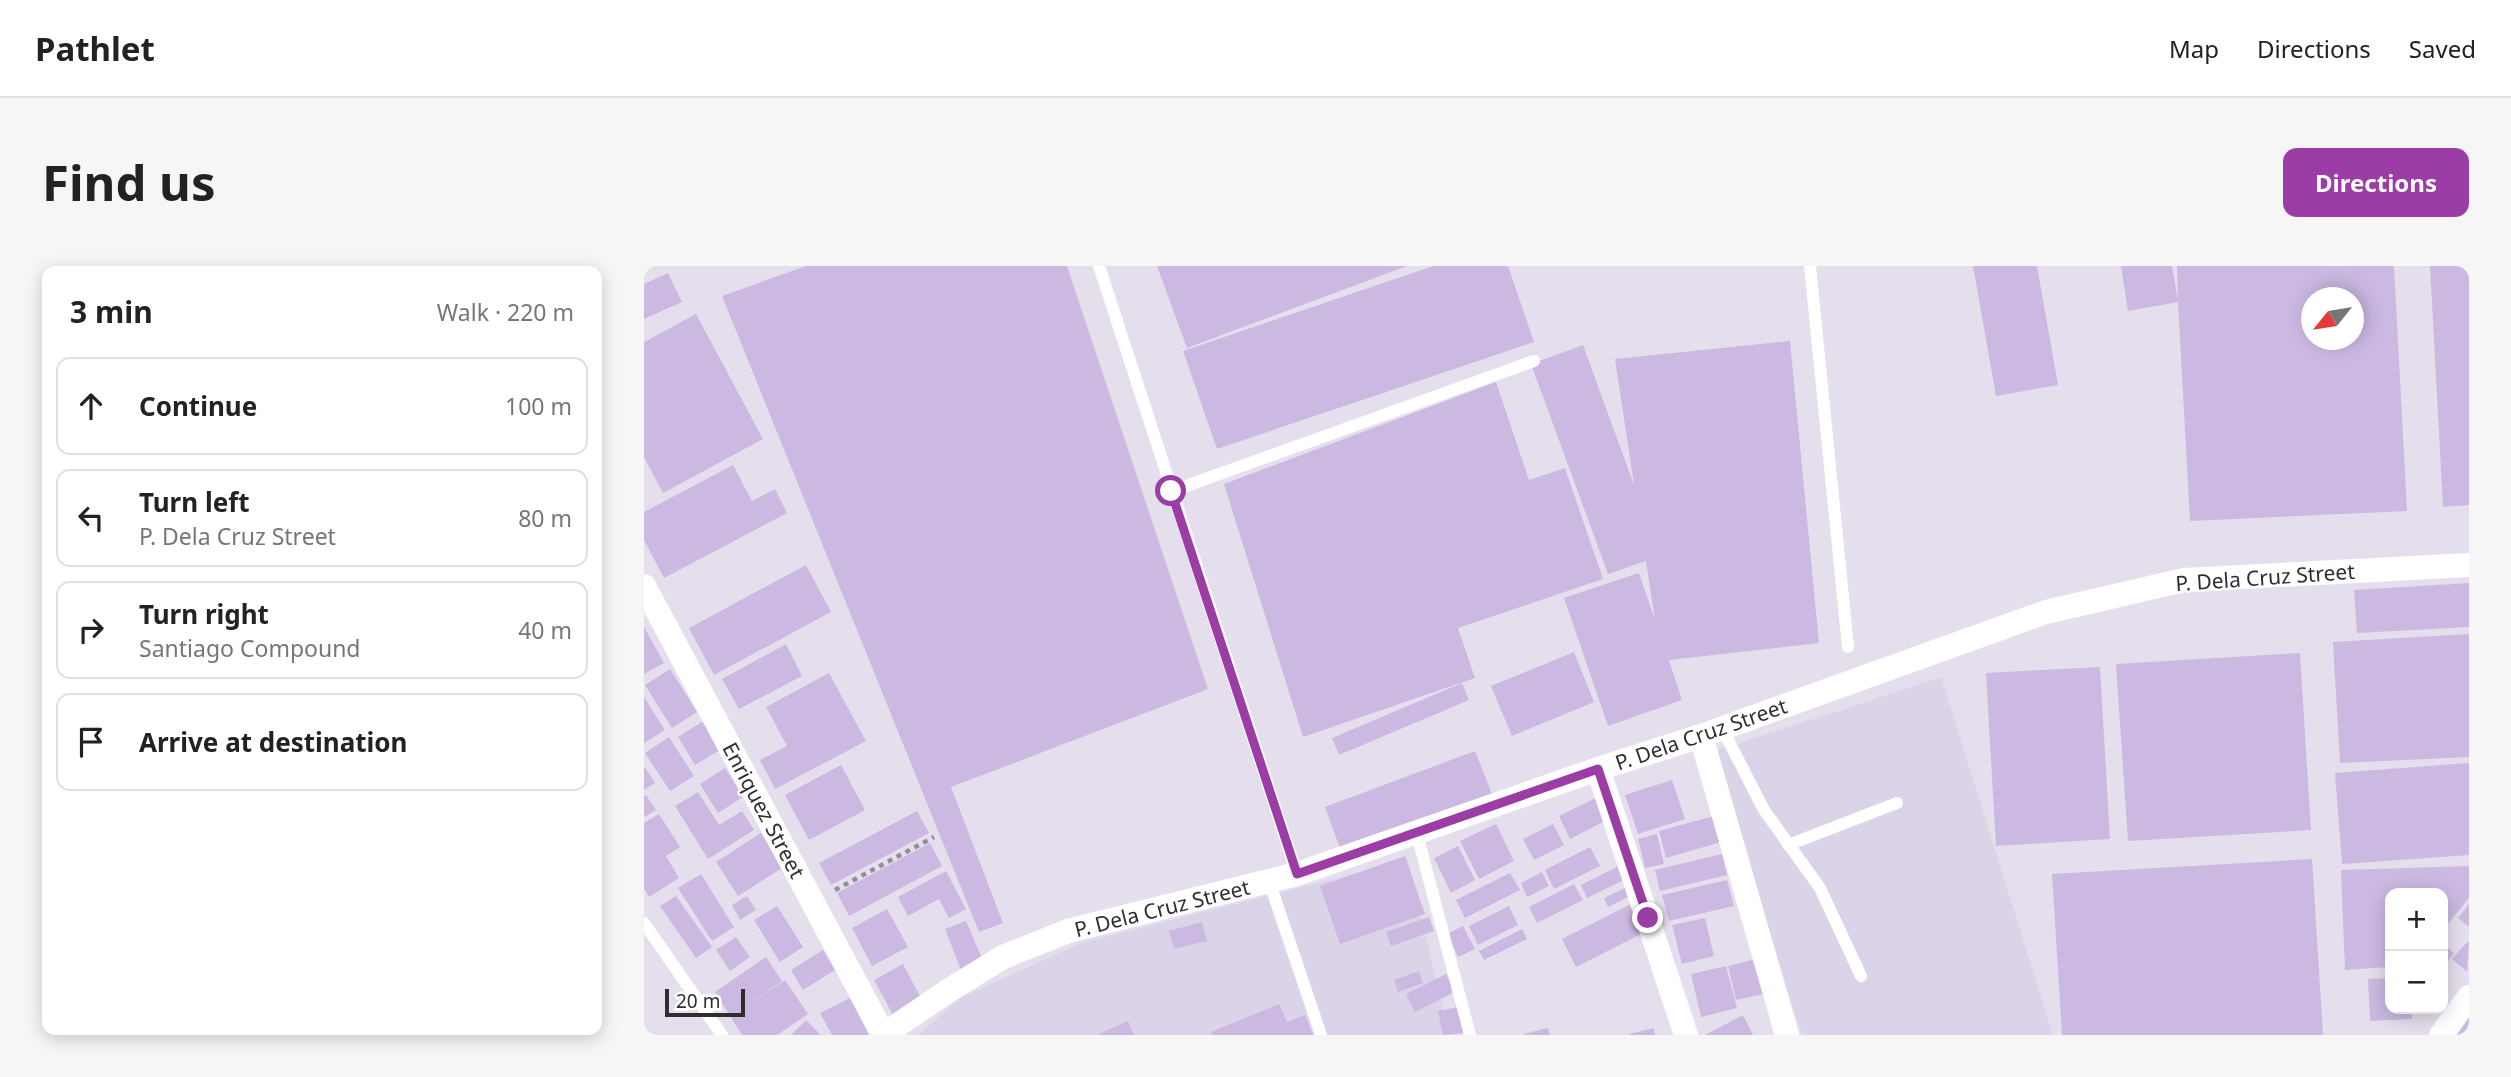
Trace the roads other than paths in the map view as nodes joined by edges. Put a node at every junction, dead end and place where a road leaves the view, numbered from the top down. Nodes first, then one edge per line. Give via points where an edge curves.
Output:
1 (1099, 266) edge
2 (1810, 266) edge
3 (1534, 361) dead end
4 (1171, 491) junction
5 (2469, 565) edge
6 (644, 586) edge
7 (1848, 647) dead end
8 (1711, 732) junction
9 (1598, 769) junction
10 (1896, 803) dead end
11 (1417, 834) junction
12 (1788, 845) junction
13 (1297, 874) junction
14 (1269, 881) junction
15 (644, 923) edge
16 (1861, 976) dead end
17 (2469, 997) edge
18 (722, 1035) edge
19 (883, 1035) edge
20 (1321, 1035) edge
21 (1470, 1035) edge
22 (1686, 1035) edge
23 (1787, 1035) edge
24 (2441, 1035) edge

1 - 4 lane
2 - 7 lane
3 - 4 lane
4 - 13 lane
5 - 8 street, P. Dela Cruz Street via 2184,580 2046,612
6 - 19 street, Enriquez Street
8 - 9 street, P. Dela Cruz Street
8 - 12 lane
8 - 23 street
9 - 11 street, P. Dela Cruz Street
9 - 22 street
10 - 12 lane
11 - 13 street, P. Dela Cruz Street
11 - 21 lane
12 - 16 lane via 1819,888
13 - 14 street, P. Dela Cruz Street
14 - 19 street, P. Dela Cruz Street via 1069,931 1003,957
14 - 20 lane
15 - 18 lane
17 - 24 street

